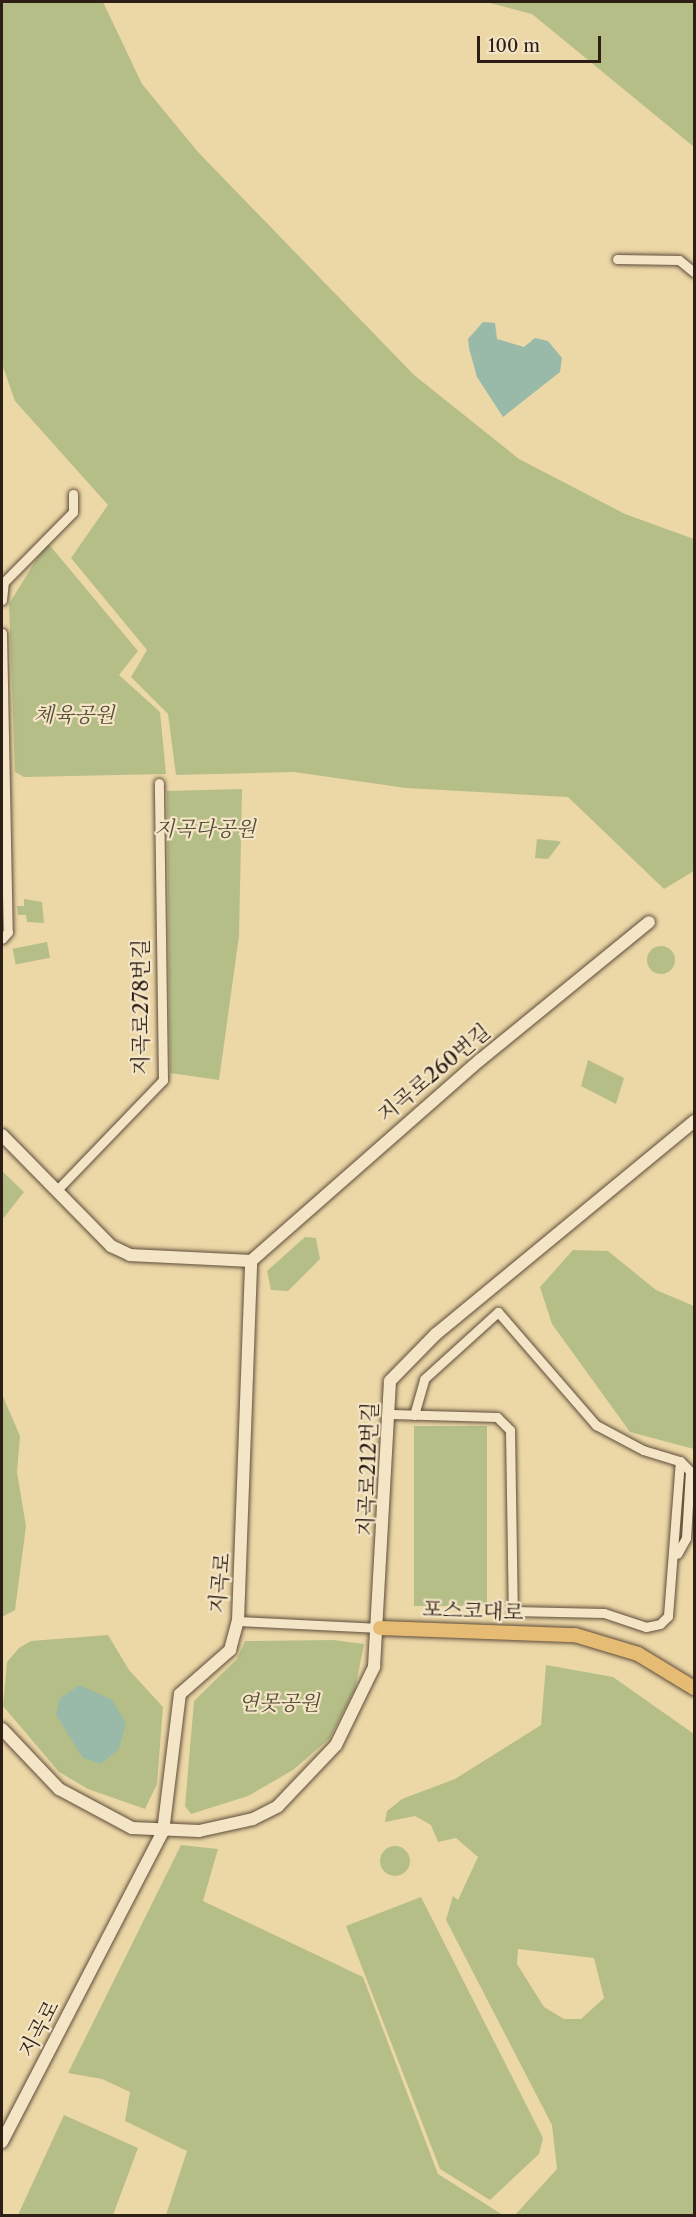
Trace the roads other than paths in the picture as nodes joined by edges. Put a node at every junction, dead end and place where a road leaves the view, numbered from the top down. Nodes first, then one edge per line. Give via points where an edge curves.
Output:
1 (617, 259) dead end
2 (694, 272) edge
3 (73, 494) dead end
4 (2, 600) edge
5 (2, 633) edge
6 (159, 783) dead end
7 (649, 922) dead end
8 (2, 939) edge
9 (694, 1121) edge
10 (2, 1135) edge
11 (57, 1190) junction
12 (251, 1261) junction
13 (391, 1414) junction
14 (414, 1415) junction
15 (238, 1621) junction
16 (380, 1628) junction
17 (694, 1689) edge
18 (2, 1730) edge
19 (163, 1832) junction
20 (2, 2142) edge

1 - 2 street via 679,260
3 - 4 street via 73,512 4,582
5 - 8 street via 8,932
6 - 11 street, 지곡로278번길 via 163,1080
7 - 12 main road, 지곡로260번길 via 480,1060
9 - 13 main road, 지곡로212번길 via 436,1334 390,1381
10 - 11 main road
11 - 12 main road via 111,1246 130,1255
12 - 15 main road, 지곡로
13 - 14 street
13 - 16 main road, 지곡로212번길
14 - 14 street via 424,1379 498,1312 596,1425 643,1450 681,1461 668,1616 660,1624 646,1627 604,1612 513,1611 509,1605 514,1461 510,1430 497,1417
15 - 16 street, 포스코대로
15 - 19 main road, 지곡로 via 230,1650 180,1694
16 - 17 main road, 포스코대로 via 576,1635 638,1654
16 - 19 main road, 지곡로212번길 via 372,1673 350,1722 336,1745 278,1806 231,1825
18 - 19 main road, 지곡로212번길 via 71,1797 132,1828
19 - 20 main road, 지곡로

